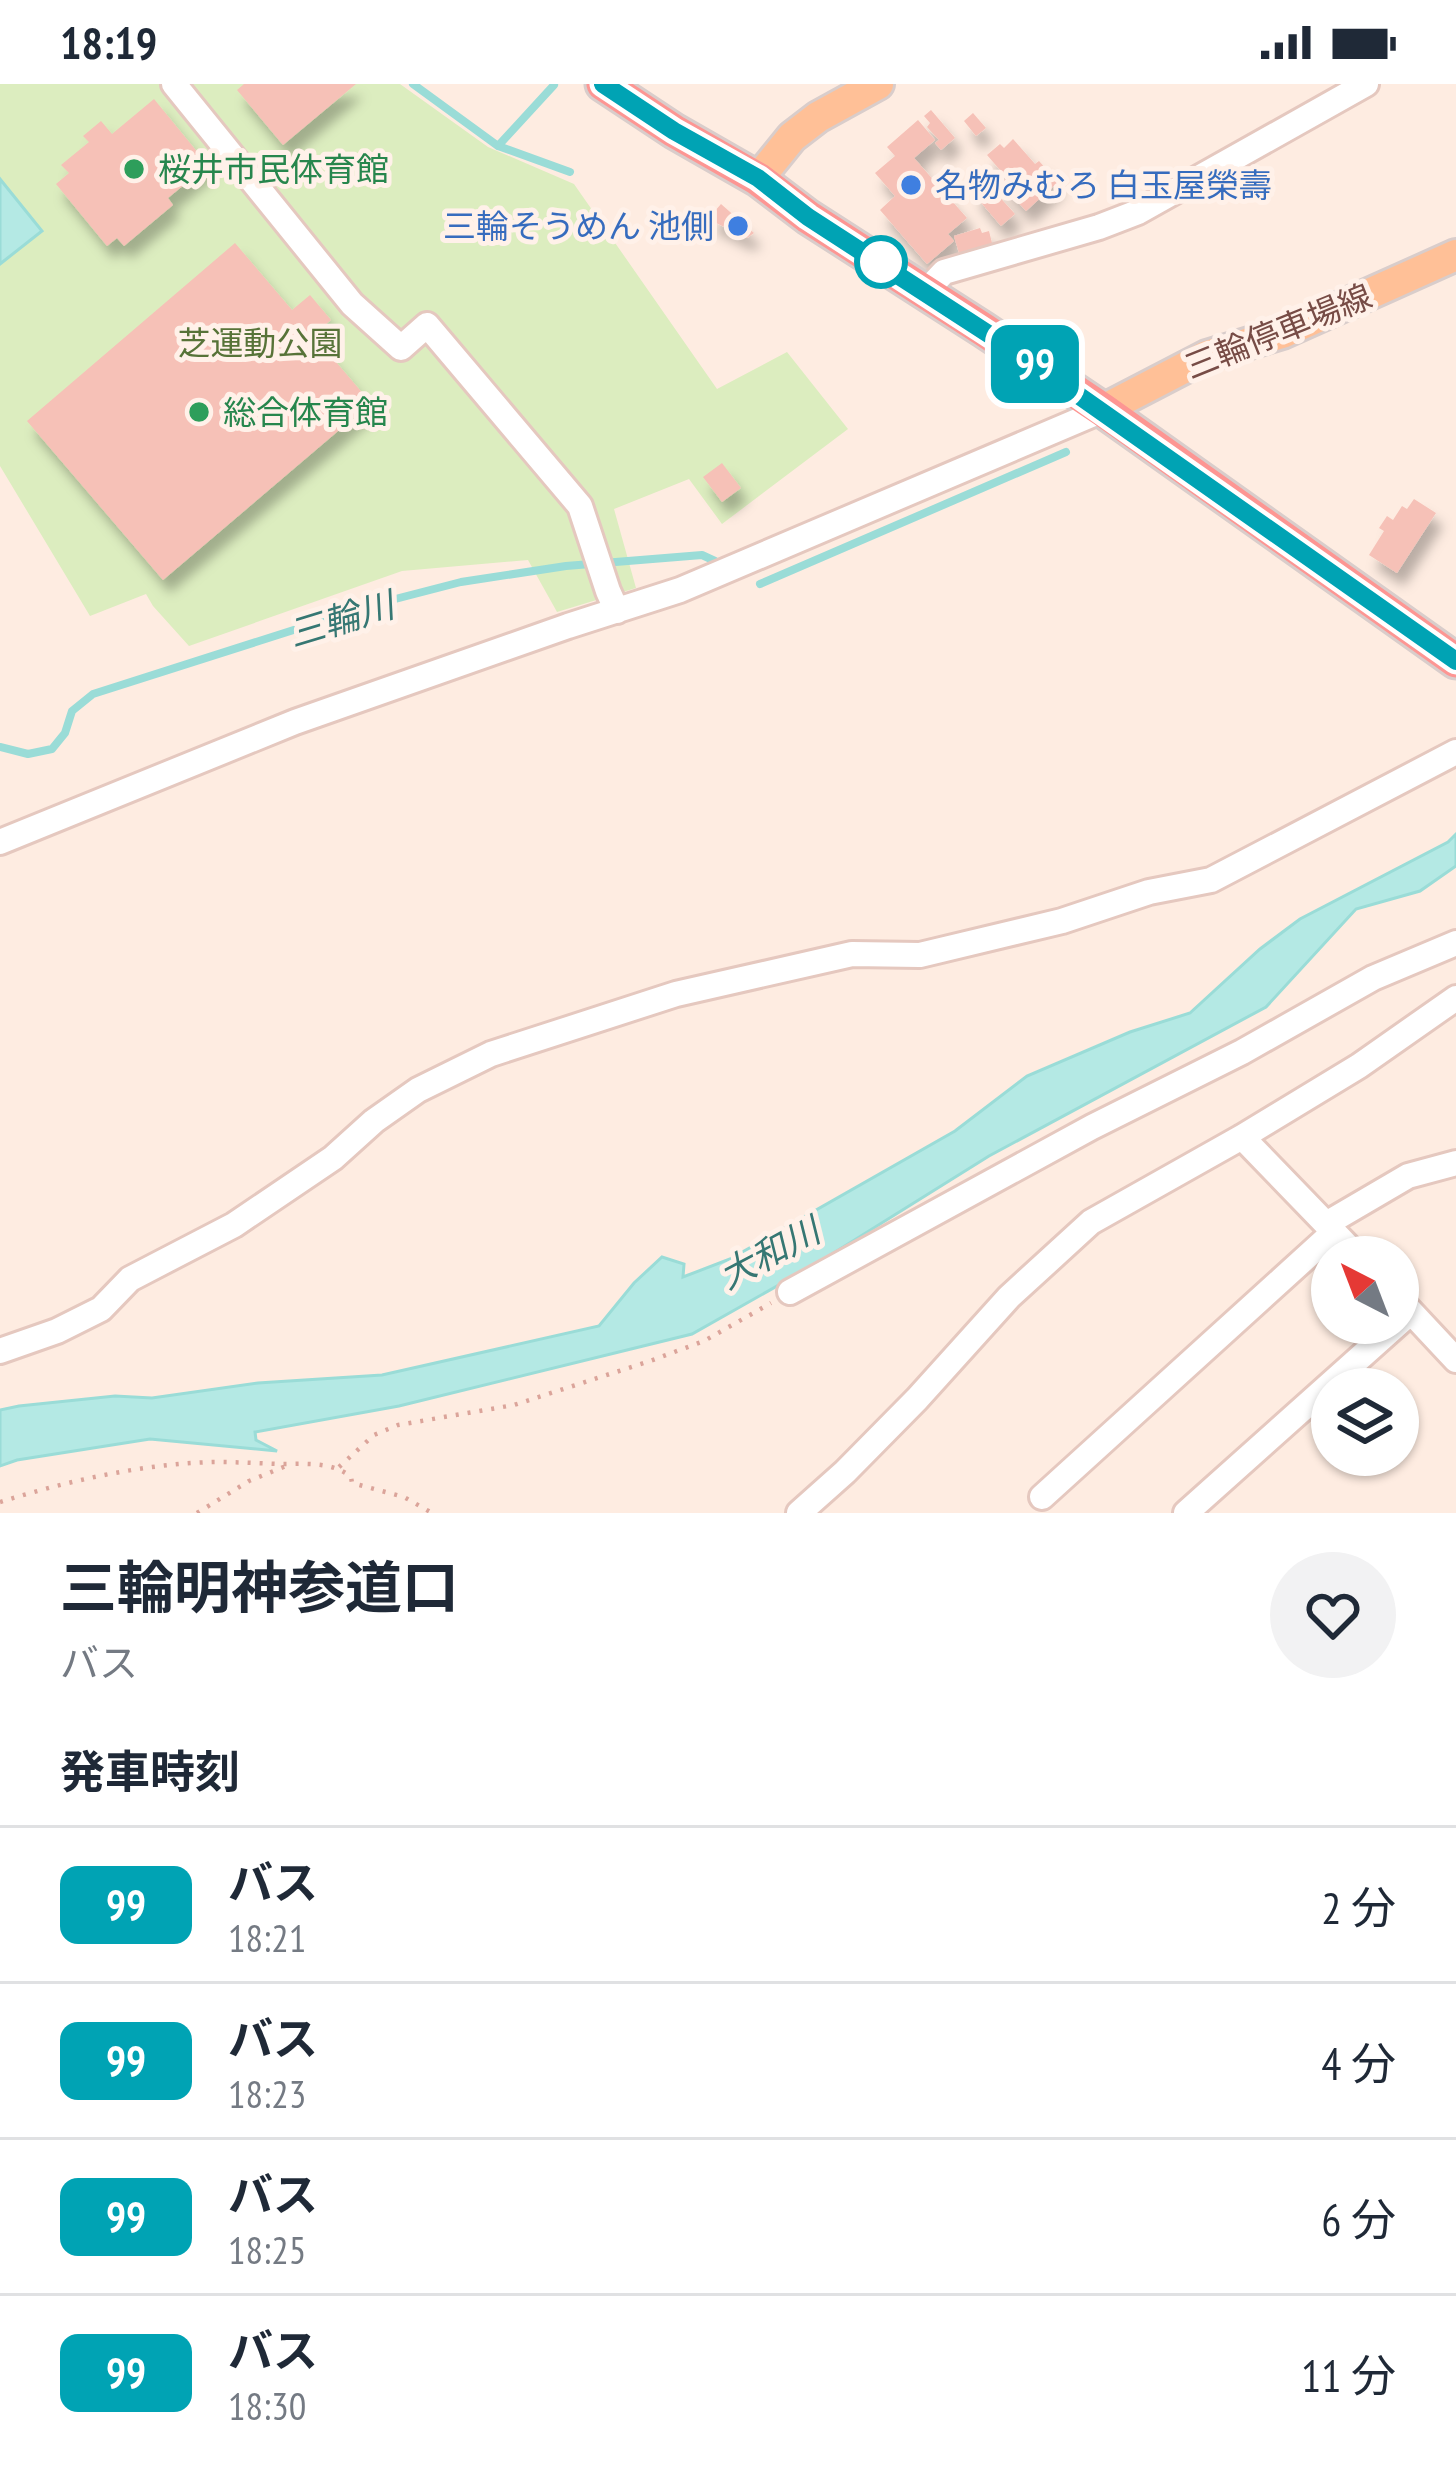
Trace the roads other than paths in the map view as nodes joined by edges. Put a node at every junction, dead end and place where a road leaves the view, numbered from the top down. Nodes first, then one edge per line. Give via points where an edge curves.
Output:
1 (174, 84) edge
2 (603, 84) edge
3 (878, 84) edge
4 (1366, 84) edge
5 (758, 178) junction
6 (1456, 255) edge
7 (926, 291) junction
8 (1102, 410) junction
9 (613, 601) junction
10 (1456, 661) edge
11 (1456, 752) edge
12 (0, 842) edge
13 (1456, 943) edge
14 (1456, 998) edge
15 (1242, 1137) junction
16 (1456, 1163) edge
17 (1330, 1228) junction
18 (1338, 1236) edge
19 (790, 1292) road end
20 (1419, 1320) edge
21 (1364, 1344) edge
22 (0, 1351) edge
23 (1456, 1360) edge
24 (1042, 1497) dead end
25 (799, 1513) edge
26 (1186, 1513) edge

1 - 9 street via 352,304 401,348 427,325 580,506
2 - 5 highway
3 - 5 main road via 792,137
4 - 7 street via 1138,212 944,272
5 - 7 highway
6 - 8 main road, 三輪停車場線 via 1208,356
7 - 8 highway
8 - 9 street via 680,590
8 - 10 highway
9 - 12 street
11 - 22 street via 1211,880 920,955 852,954 676,994 491,1054 418,1090 333,1158 234,1225 130,1279 100,1309
13 - 19 street via 1372,978
14 - 15 street
15 - 17 street
15 - 25 street via 1091,1222
16 - 17 street via 1408,1176
17 - 18 street
17 - 24 street
20 - 23 street
21 - 26 street

